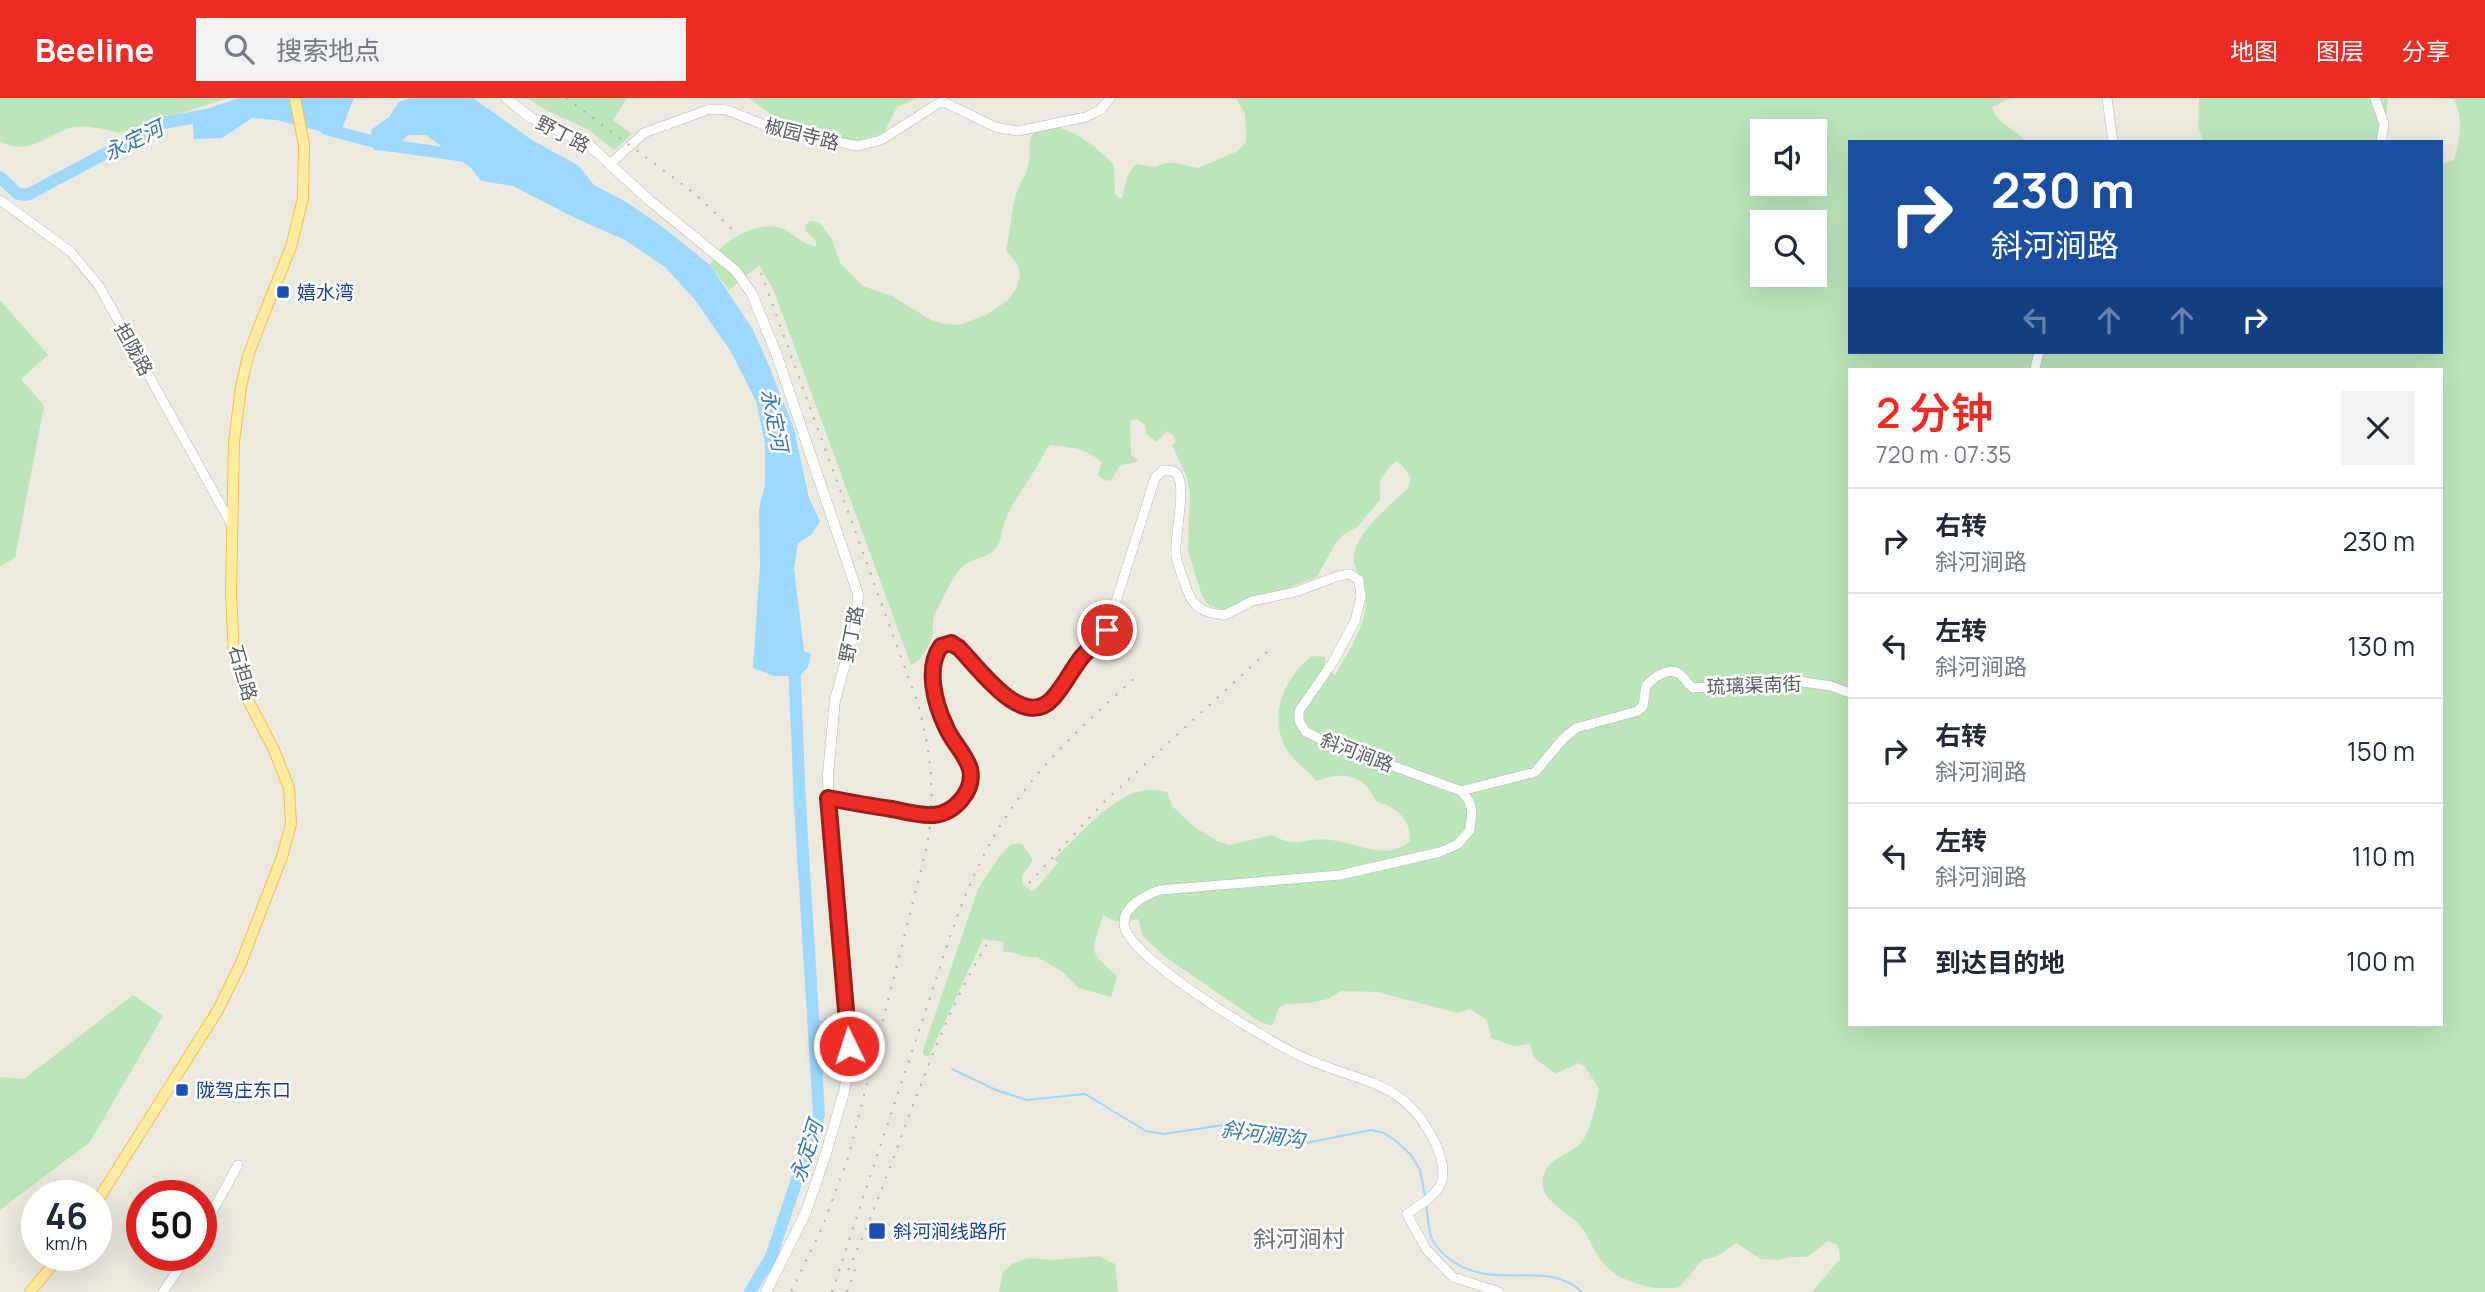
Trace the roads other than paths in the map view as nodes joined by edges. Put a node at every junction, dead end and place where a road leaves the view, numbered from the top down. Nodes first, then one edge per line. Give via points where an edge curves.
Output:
1 (295, 98) edge
2 (506, 98) edge
3 (1110, 98) edge
4 (2107, 98) edge
5 (2375, 98) edge
6 (2113, 140) edge
7 (2381, 140) edge
8 (611, 163) junction
9 (0, 201) edge
10 (233, 526) junction
11 (1848, 692) edge
12 (1461, 791) junction
13 (828, 798) junction
14 (237, 1165) dead end
15 (111, 1180) edge
16 (217, 1202) edge
17 (48, 1271) edge
18 (177, 1271) edge
19 (30, 1292) edge
20 (163, 1292) edge
21 (766, 1292) edge
22 (1499, 1292) edge

1 - 10 main road, 石担路 via 304,145 300,214 240,387
2 - 8 main road, 野丁路 via 531,118 588,144
3 - 8 street, 椒园寺路 via 1086,117 1018,131 995,127 942,101 881,140 858,146 774,129 727,110 710,109 644,133
4 - 6 street
5 - 7 street via 2384,124
8 - 13 main road, 野丁路 via 736,271 752,294 776,353 858,594 856,624 835,700
9 - 10 street, 担陇路 via 71,252 99,286
10 - 15 main road, 石担路 via 234,655 248,699 289,788 291,824 241,963 218,1010
11 - 12 street, 琉璃渠南街 via 1797,681 1693,688 1673,671 1646,686 1638,711 1576,728 1535,772
12 - 13 street, 斜河涧路 via 1357,756 1306,732 1299,711 1355,621 1361,597 1359,580 1349,574 1338,576 1252,601 1225,615 1197,608 1176,556 1181,486 1175,471 1166,469 1155,478 1107,630 1052,700 1026,709 1005,696 959,648 946,643 936,652 932,667 936,696 946,727 971,771 968,791 955,806 935,815
12 - 22 street via 1472,810 1470,830 1458,844 1440,852 1340,875 1160,890 1135,903 1124,922 1131,939 1163,970 1230,1016 1297,1054 1402,1097 1428,1127 1444,1163 1435,1196 1407,1214 1426,1249 1453,1277
13 - 21 main road, 野丁路 via 848,1069 827,1153 806,1212
14 - 16 street
17 - 19 main road
18 - 20 street

